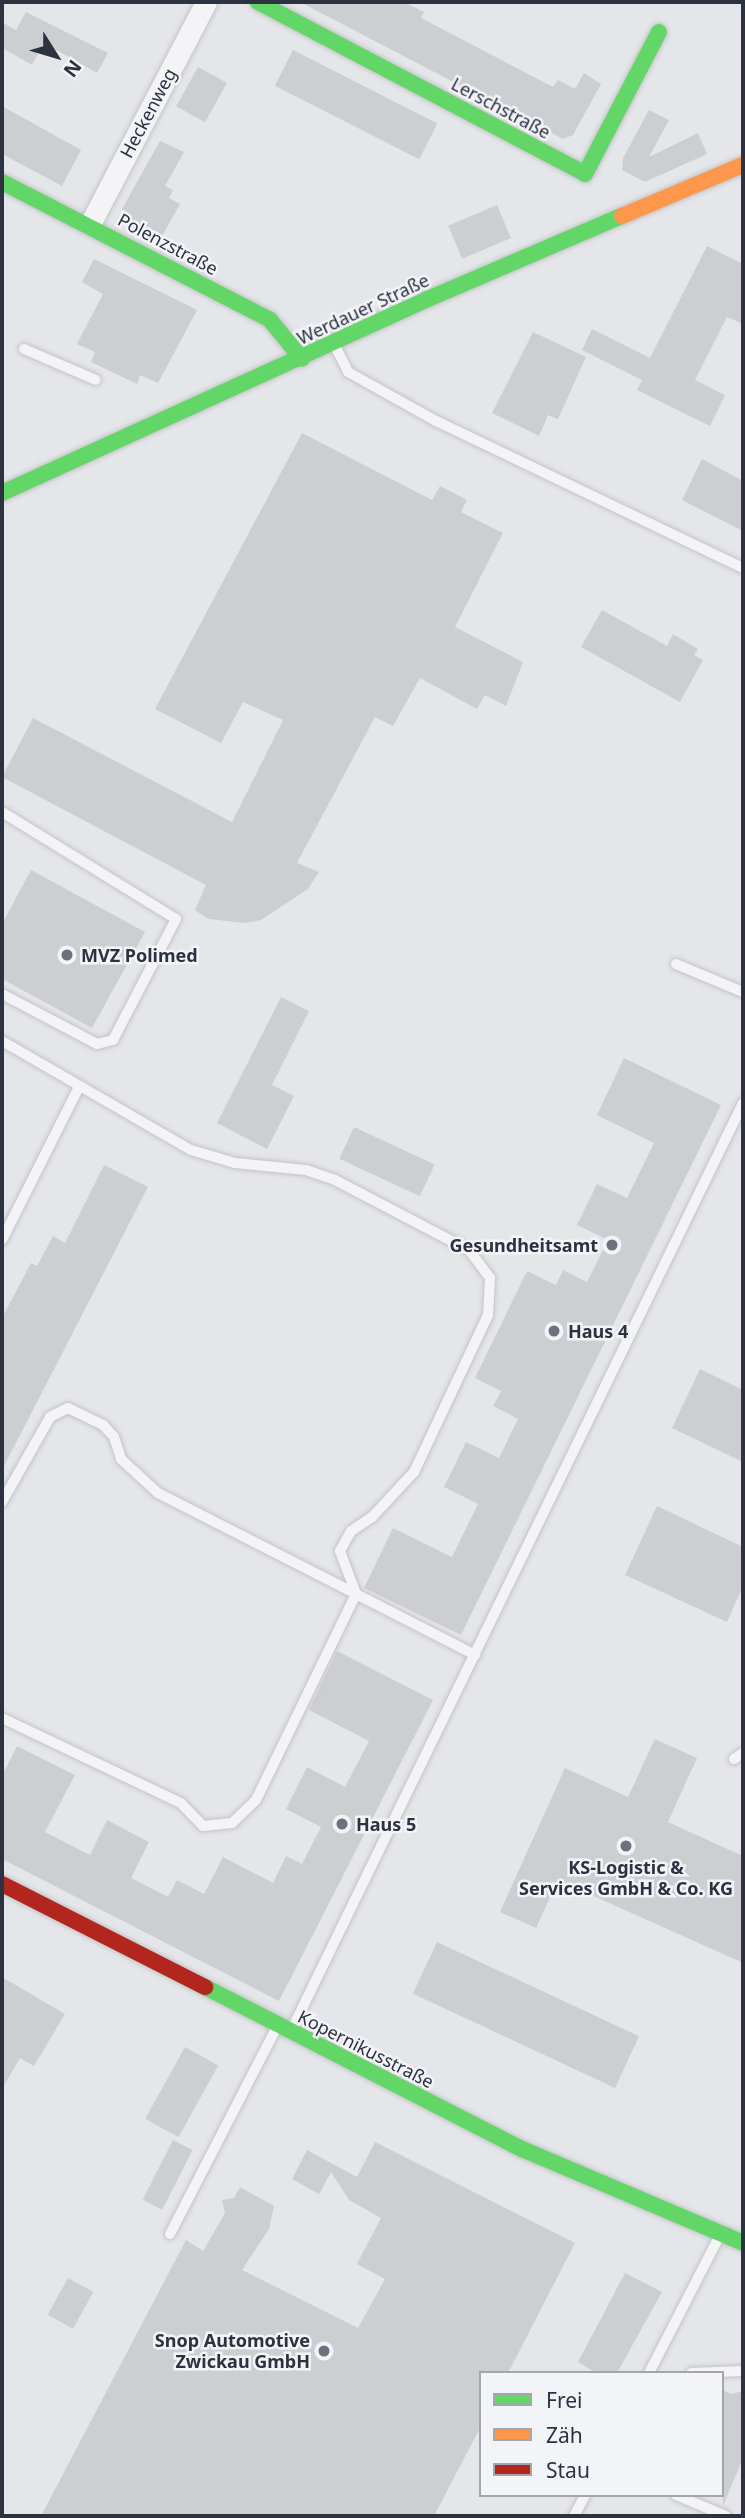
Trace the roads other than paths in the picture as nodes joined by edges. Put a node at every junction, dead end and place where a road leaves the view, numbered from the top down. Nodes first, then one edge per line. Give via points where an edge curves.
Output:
1 (206, 2) edge
2 (258, 2) edge
3 (659, 32) dead end
4 (743, 165) edge
5 (2, 181) edge
6 (90, 224) junction
7 (334, 344) junction
8 (24, 348) dead end
9 (302, 359) junction
10 (96, 380) dead end
11 (2, 493) edge
12 (743, 568) edge
13 (2, 812) edge
14 (676, 964) dead end
15 (743, 992) edge
16 (2, 994) edge
17 (2, 1041) edge
18 (79, 1087) junction
19 (743, 1103) edge
20 (2, 1240) edge
21 (2, 1502) edge
22 (356, 1594) junction
23 (475, 1654) junction
24 (2, 1718) edge
25 (2, 1884) edge
26 (283, 2029) junction
27 (170, 2234) dead end
28 (721, 2235) junction
29 (743, 2244) edge
30 (650, 2371) edge
31 (743, 2371) edge
32 (724, 2372) edge
33 (584, 2497) edge
34 (681, 2497) edge
35 (574, 2516) edge
36 (726, 2516) edge

1 - 6 street, Heckenweg
2 - 3 street, Lerschstraße via 585,174
4 - 7 street, Werdauer Straße
5 - 6 street, Polenzstraße
6 - 9 street, Polenzstraße via 270,320
7 - 9 street, Werdauer Straße
7 - 12 lane via 348,372 405,404
8 - 10 lane
9 - 11 street, Werdauer Straße
13 - 16 lane via 176,919 113,1040 97,1044
14 - 15 lane
17 - 18 lane
18 - 20 lane
18 - 22 lane via 191,1150 235,1163 306,1170 334,1180 468,1250 490,1278 488,1315 414,1472 372,1517 351,1531 340,1551
19 - 23 lane
21 - 22 lane via 50,1417 68,1408 103,1426 114,1437 121,1459 158,1493
22 - 23 lane
22 - 24 lane via 256,1800 232,1822 203,1826 181,1803
23 - 26 lane
25 - 26 street, Kopernikusstraße
26 - 27 lane
26 - 28 street, Kopernikusstraße via 522,2149
28 - 29 street, Kopernikusstraße
28 - 30 lane
31 - 32 lane
33 - 35 lane
34 - 36 lane

